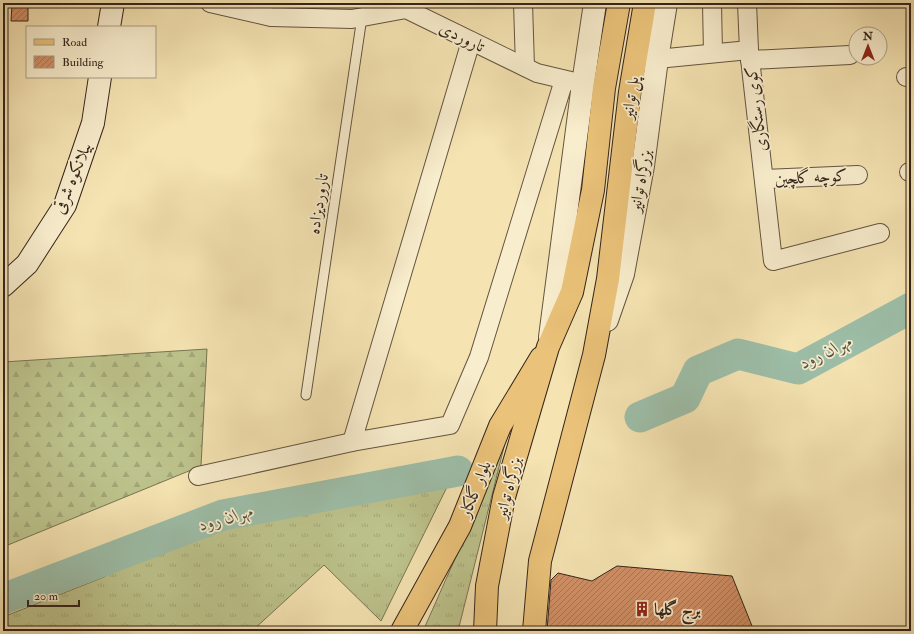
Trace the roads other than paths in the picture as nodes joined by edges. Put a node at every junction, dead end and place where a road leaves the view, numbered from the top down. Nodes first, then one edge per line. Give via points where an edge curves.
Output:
1 (113, 3) edge
2 (210, 3) edge
3 (523, 3) edge
4 (595, 3) edge
5 (619, 3) edge
6 (645, 3) edge
7 (666, 3) edge
8 (712, 3) edge
9 (747, 3) edge
10 (340, 11) edge
11 (362, 17) junction
12 (109, 26) edge
13 (471, 41) junction
14 (713, 53) junction
15 (750, 55) junction
16 (848, 55) edge
17 (657, 59) junction
18 (525, 67) junction
19 (100, 78) edge
20 (574, 82) junction
21 (858, 175) dead end
22 (764, 180) junction
23 (592, 190) joint
24 (617, 193) joint
25 (880, 233) dead end
26 (3, 286) edge
27 (548, 347) junction
28 (594, 355) junction
29 (306, 395) dead end
30 (352, 442) junction
31 (198, 476) dead end
32 (402, 631) edge
33 (485, 631) edge
34 (534, 631) edge

1 - 12 street
2 - 10 street, تاروردی via 271,17
3 - 18 street
4 - 20 street, بزرگراه توانیر
5 - 23 main road, پل توانیر via 604,88
6 - 24 main road, پل توانیر
7 - 17 street, بزرگراه توانیر
8 - 14 street
9 - 15 street
10 - 11 street, تاروردی via 352,19
11 - 13 street, تاروردی via 406,9
11 - 29 lane, تاروردیزاده
13 - 18 street, تاروردی
13 - 30 street
14 - 15 street, کوی رستگاری
14 - 17 street, کوی رستگاری
15 - 16 street
15 - 22 street, کوی رستگاری
17 - 28 street, بزرگراه توانیر via 643,166 624,274
18 - 20 street, تاروردی via 537,73
19 - 26 street, بیلانکوه شرقی via 93,123 65,205 27,264
20 - 27 street, بزرگراه توانیر
20 - 30 street via 479,357 450,425
21 - 22 street, کوچه گلچین
22 - 25 street, کوی رستگاری via 773,261
23 - 27 main road, بزرگراه توانیر via 572,292
24 - 28 main road, بزرگراه توانیر via 608,279
27 - 32 main road, بلوار گلکار via 500,426 460,526
27 - 33 main road, بزرگراه توانیر via 504,497 487,586
28 - 34 main road, بزرگراه توانیر via 540,561
30 - 31 street

